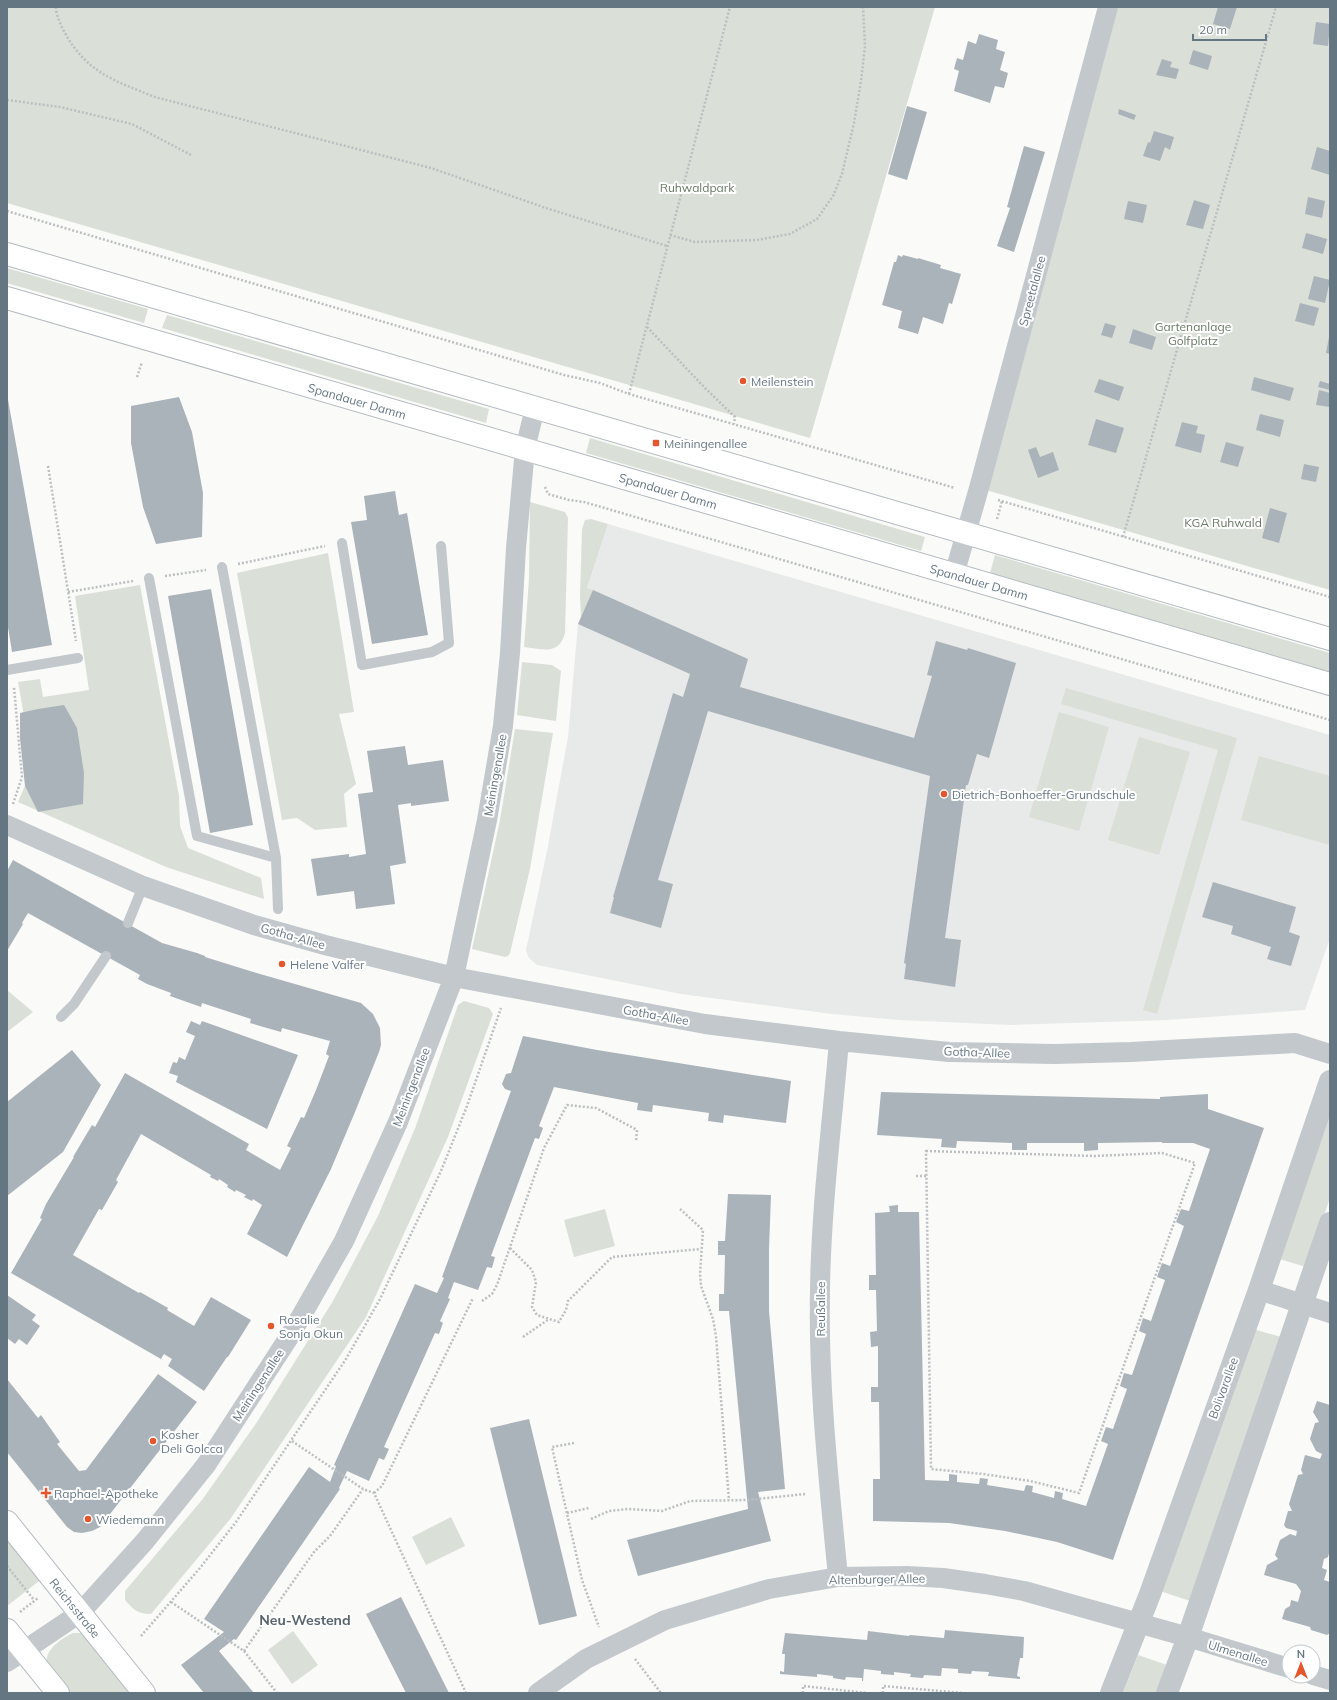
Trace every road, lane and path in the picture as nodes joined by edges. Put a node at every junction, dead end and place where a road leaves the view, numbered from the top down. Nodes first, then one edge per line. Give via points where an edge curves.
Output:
1 (56, 7) edge
2 (730, 7) edge
3 (863, 7) edge
4 (1108, 7) edge
5 (1276, 7) edge
6 (7, 100) edge
7 (191, 155) dead end
8 (7, 211) edge
9 (670, 235) junction
10 (667, 246) junction
11 (7, 254) edge
12 (7, 298) edge
13 (646, 326) junction
14 (535, 408) junction
15 (734, 424) dead end
16 (525, 449) junction
17 (48, 466) dead end
18 (548, 494) dead end
19 (966, 533) junction
20 (1123, 538) dead end
21 (342, 543) dead end
22 (441, 546) dead end
23 (222, 567) dead end
24 (954, 575) junction
25 (149, 578) dead end
26 (1330, 639) edge
27 (78, 658) joint
28 (10, 670) edge
29 (1330, 684) edge
30 (1330, 720) edge
31 (13, 804) dead end
32 (7, 825) edge
33 (276, 858) junction
34 (143, 886) junction
35 (278, 909) dead end
36 (128, 923) dead end
37 (106, 956) dead end
38 (454, 977) junction
39 (502, 1004) dead end
40 (62, 1017) dead end
41 (839, 1041) junction
42 (1330, 1054) edge
43 (1330, 1081) edge
44 (636, 1142) dead end
45 (916, 1176) dead end
46 (926, 1176) junction
47 (680, 1209) dead end
48 (1330, 1223) edge
49 (510, 1248) junction
50 (701, 1249) junction
51 (1259, 1290) junction
52 (473, 1298) dead end
53 (482, 1302) dead end
54 (1301, 1304) junction
55 (1330, 1313) edge
56 (549, 1319) junction
57 (523, 1337) dead end
58 (292, 1441) junction
59 (574, 1443) dead end
60 (363, 1489) junction
61 (374, 1493) junction
62 (805, 1494) dead end
63 (729, 1500) junction
64 (588, 1508) dead end
65 (567, 1513) junction
66 (591, 1519) dead end
67 (7, 1522) edge
68 (7, 1566) edge
69 (838, 1577) junction
70 (39, 1596) dead end
71 (34, 1600) junction
72 (171, 1602) junction
73 (80, 1614) junction
74 (11, 1622) edge
75 (1139, 1624) junction
76 (601, 1631) dead end
77 (141, 1636) dead end
78 (1188, 1637) junction
79 (244, 1651) junction
80 (15, 1656) edge
81 (634, 1658) dead end
82 (1281, 1666) edge
83 (58, 1693) edge
84 (144, 1693) edge
85 (277, 1693) edge
86 (466, 1693) edge
87 (538, 1693) edge
88 (662, 1693) edge
89 (803, 1693) edge
90 (867, 1693) edge
91 (883, 1693) edge
92 (963, 1693) edge
93 (1112, 1693) edge
94 (1167, 1693) edge

1 - 10 path via 63,30 72,47 94,69 123,85 155,97 431,168
2 - 9 path
3 - 9 path via 864,46 854,123 842,174 833,196 817,219 790,234 757,240 695,242
4 - 19 street, Spreetalallee
5 - 20 path
6 - 7 path via 60,107 132,124
8 - 13 path via 564,375 600,383 629,394
9 - 10 path
10 - 13 path
11 - 14 main road
12 - 16 main road, Spandauer Damm
13 - 15 path via 735,417
14 - 16 street, Meiningenallee
14 - 19 main road
16 - 24 main road, Spandauer Damm
16 - 38 street, Meiningenallee via 503,726 487,820
17 - 27 path
18 - 30 path via 584,502
19 - 24 street, Spreetalallee
19 - 26 main road
21 - 22 lane via 362,665 432,652 449,643
23 - 33 lane
24 - 29 main road, Spandauer Damm
25 - 33 lane via 198,836
27 - 28 lane
28 - 31 path via 22,777
32 - 34 street, Gotha-Allee
33 - 35 lane
34 - 36 lane
34 - 38 street, Gotha-Allee via 254,925
37 - 40 lane via 74,1004
38 - 41 street, Gotha-Allee via 705,1024
38 - 73 street, Meiningenallee via 398,1122 344,1242 291,1334 206,1465 145,1541
39 - 58 path via 467,1106 441,1171 380,1299 346,1360
41 - 42 street, Gotha-Allee via 949,1052 1054,1054 1295,1043
41 - 69 street, Reußallee via 825,1184 820,1291 820,1372
43 - 51 street, Bolivarallee
44 - 49 path via 637,1130 596,1108 567,1105 544,1148
45 - 46 path
46 - 46 path via 926,1151 1095,1156 1162,1153 1195,1163 1079,1493 1030,1481 931,1469
47 - 50 path via 703,1230
48 - 54 street
49 - 53 path via 497,1285 492,1294
49 - 56 path via 532,1270 536,1282 532,1307 537,1315
50 - 56 path via 612,1257 568,1301 559,1322
50 - 63 path via 701,1286 713,1319 718,1355
51 - 54 street
51 - 75 street, Bolivarallee
52 - 61 path via 382,1486
54 - 55 street
54 - 78 street
56 - 57 path
58 - 60 path
58 - 72 path via 236,1522
59 - 65 path via 552,1447
60 - 61 path
60 - 79 path via 330,1536 314,1552
61 - 86 path
62 - 63 path
63 - 66 path via 690,1501 662,1511 628,1508 609,1511
64 - 65 path
65 - 76 path via 582,1580
67 - 73 main road, Reichsstraße
68 - 71 path
69 - 75 street, Altenburger Allee via 907,1576 985,1584 1024,1591
69 - 87 street, Altenburger Allee via 769,1589 665,1620 586,1659
70 - 71 path
71 - 74 path
72 - 77 path
72 - 79 path
73 - 80 street, Meiningenallee
73 - 84 main road, Reichsstraße
74 - 80 main road
75 - 78 street, Altenburger Allee
75 - 93 street, Bolivarallee
78 - 82 street, Ulmenallee
78 - 94 street
79 - 85 path
80 - 83 main road
81 - 88 path
89 - 90 path via 803,1686
91 - 92 path via 883,1686

